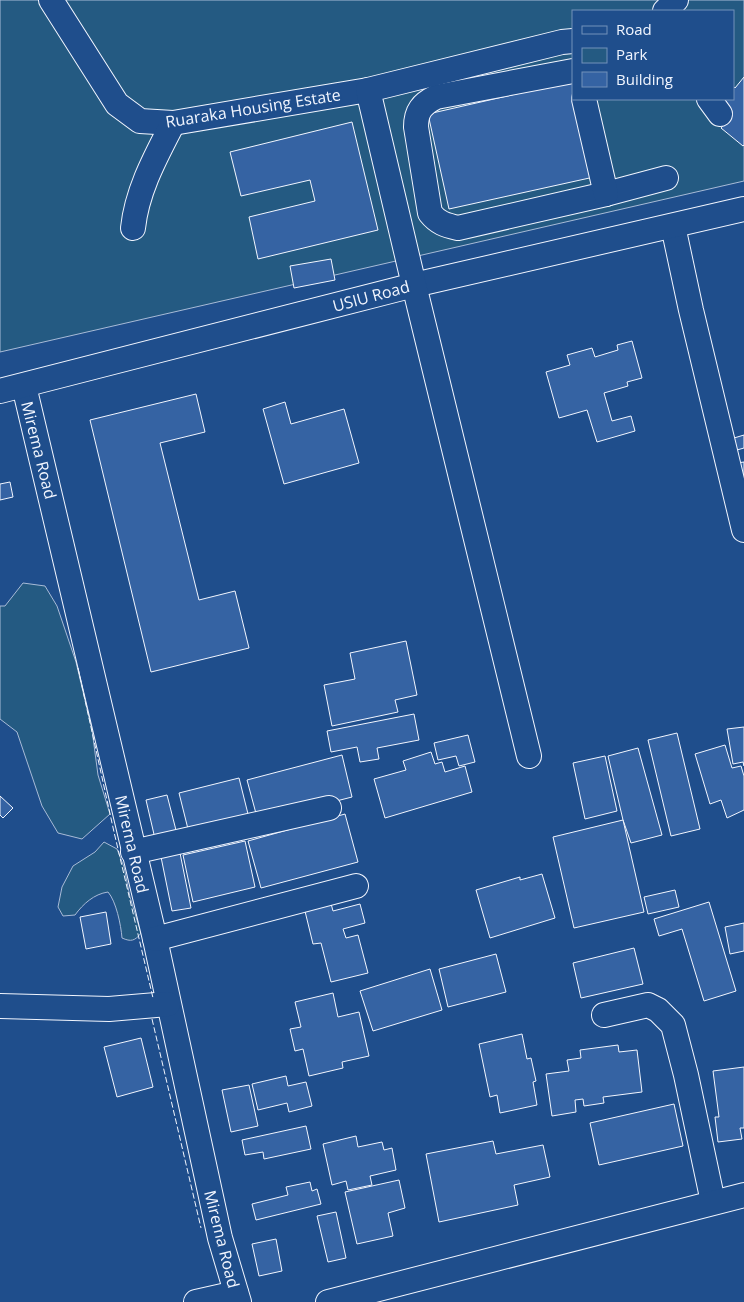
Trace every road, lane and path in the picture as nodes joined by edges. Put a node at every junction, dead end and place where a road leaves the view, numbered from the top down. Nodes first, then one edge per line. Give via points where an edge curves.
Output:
1 (50, 0) edge
2 (676, 0) edge
3 (666, 10) edge
4 (572, 41) edge
5 (572, 71) edge
6 (368, 90) junction
7 (584, 100) edge
8 (173, 123) junction
9 (666, 178) dead end
10 (606, 194) junction
11 (744, 209) edge
12 (674, 226) junction
13 (133, 228) dead end
14 (414, 285) junction
15 (24, 386) junction
16 (0, 391) edge
17 (744, 530) edge
18 (529, 756) dead end
19 (328, 808) dead end
20 (134, 852) junction
21 (356, 886) dead end
22 (155, 939) junction
23 (168, 1004) junction
24 (0, 1006) edge
25 (604, 1015) dead end
26 (744, 1195) edge
27 (713, 1202) junction
28 (237, 1298) edge
29 (196, 1302) edge
30 (328, 1302) edge

1 - 8 street, Ruaraka Housing Estate via 117,104 140,121
2 - 3 street
4 - 6 street, Ruaraka Housing Estate
5 - 10 street via 436,96 420,107 416,127 430,213 437,221 458,228
6 - 8 street, Ruaraka Housing Estate
6 - 14 street
7 - 10 street
8 - 13 street via 139,196
9 - 10 street
11 - 12 street, USIU Road
12 - 14 street, USIU Road
12 - 17 street
14 - 15 street, USIU Road
14 - 18 street
15 - 16 street, USIU Road
15 - 20 street, Mirema Road
19 - 20 street
20 - 22 street, Mirema Road
21 - 22 street
22 - 23 street, Mirema Road
23 - 24 street via 109,1009
23 - 28 street, Mirema Road via 220,1238
25 - 27 street via 648,1005 673,1025
26 - 27 street
27 - 30 street
28 - 29 street

